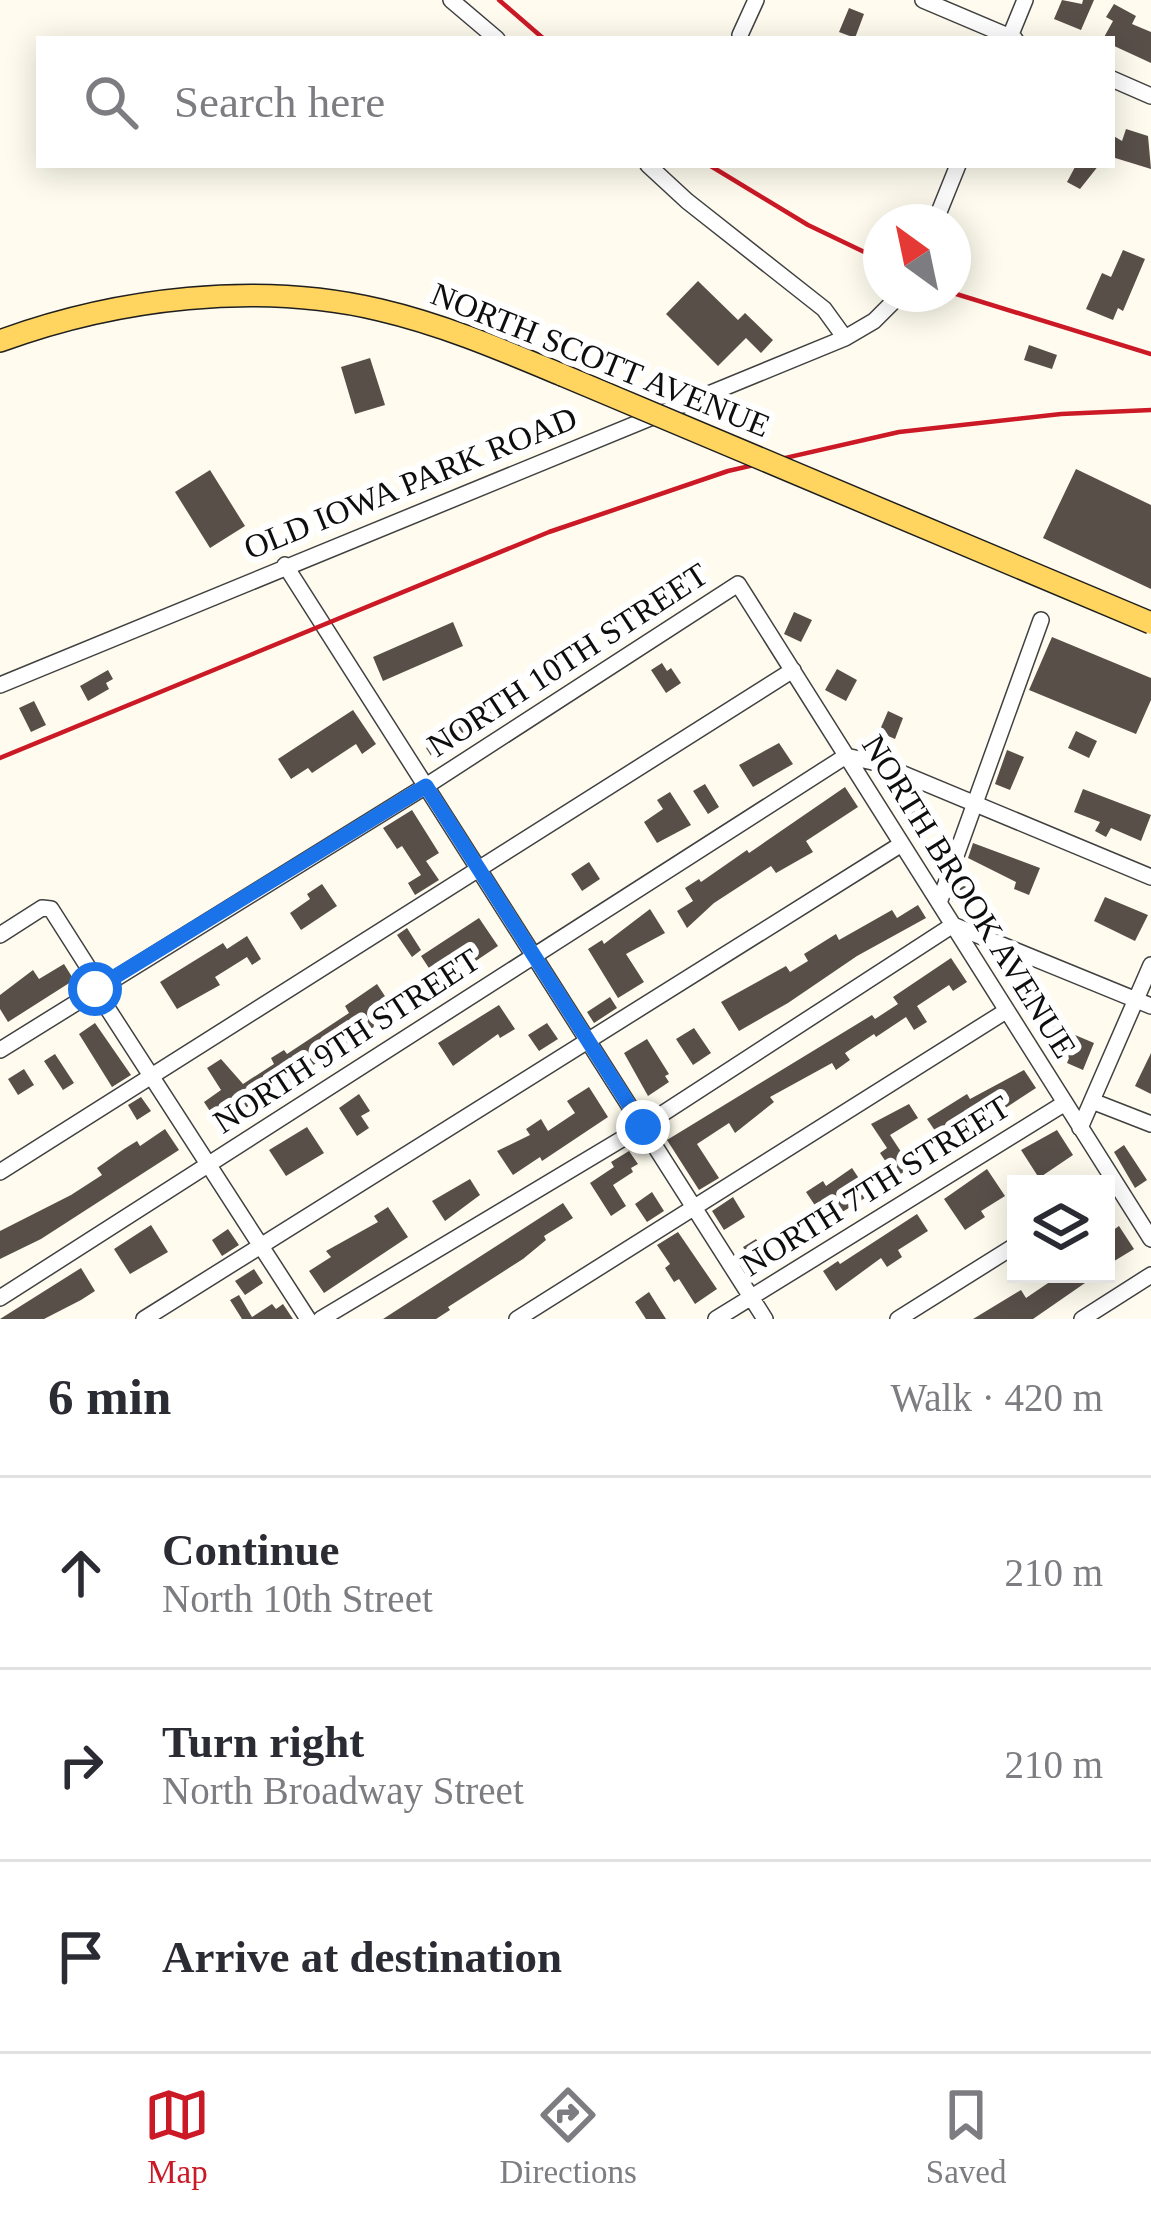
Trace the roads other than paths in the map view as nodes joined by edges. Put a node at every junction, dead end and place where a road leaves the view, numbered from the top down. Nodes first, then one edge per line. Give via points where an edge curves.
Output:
1 (451, 0) edge
2 (756, 0) edge
3 (923, 0) edge
4 (1025, 0) edge
5 (740, 35) dead end
6 (493, 36) edge
7 (1006, 36) edge
8 (1012, 36) edge
9 (1115, 81) edge
10 (1151, 96) edge
11 (652, 168) edge
12 (957, 168) edge
13 (942, 204) edge
14 (883, 312) edge
15 (845, 338) junction
16 (0, 340) edge
17 (285, 566) junction
18 (738, 584) joint
19 (1041, 620) dead end
20 (1151, 623) edge
21 (793, 670) junction
22 (0, 685) edge
23 (847, 756) junction
24 (426, 786) junction
25 (976, 804) junction
26 (900, 844) junction
27 (478, 869) junction
28 (1151, 877) edge
29 (939, 903) junction
30 (953, 925) junction
31 (0, 935) edge
32 (534, 956) junction
33 (1151, 965) edge
34 (98, 988) junction
35 (1143, 1003) edge
36 (1006, 1011) junction
37 (588, 1040) junction
38 (0, 1050) edge
39 (152, 1076) junction
40 (1092, 1101) junction
41 (1065, 1103) junction
42 (1151, 1124) edge
43 (643, 1127) junction
44 (1080, 1127) junction
45 (207, 1165) junction
46 (0, 1172) edge
47 (1105, 1175) edge
48 (1115, 1192) edge
49 (694, 1208) junction
50 (1151, 1239) edge
51 (260, 1246) junction
52 (1007, 1250) edge
53 (1151, 1275) edge
54 (751, 1297) junction
55 (0, 1298) edge
56 (144, 1319) edge
57 (308, 1319) edge
58 (321, 1319) edge
59 (518, 1319) edge
60 (716, 1319) edge
61 (765, 1319) edge
62 (898, 1319) edge
63 (1082, 1319) edge

1 - 6 street
2 - 5 street
3 - 7 street
4 - 8 street
9 - 10 street
11 - 15 street via 824,309
12 - 13 street
14 - 15 street, OLD IOWA PARK ROAD
15 - 17 street, OLD IOWA PARK ROAD
16 - 20 main road, NORTH SCOTT AVENUE, bridge via 138,305 268,297 397,314 483,341
17 - 22 street, OLD IOWA PARK ROAD
17 - 24 street
18 - 21 street, NORTH BROOK AVENUE
18 - 24 street, NORTH 10TH STREET
19 - 25 street
21 - 23 street, NORTH BROOK AVENUE
21 - 27 street
23 - 25 street
23 - 26 street, NORTH BROOK AVENUE
23 - 32 street, NORTH 9TH STREET
24 - 27 street
24 - 34 street, NORTH 10TH STREET
25 - 28 street
25 - 29 street
26 - 29 street, NORTH BROOK AVENUE
26 - 37 street
27 - 32 street
27 - 39 street
29 - 30 street, NORTH BROOK AVENUE
30 - 35 street
30 - 36 street, NORTH BROOK AVENUE
30 - 43 street
31 - 34 street via 52,909
32 - 37 street
32 - 45 street, NORTH 9TH STREET
33 - 35 street
34 - 38 street, NORTH 10TH STREET
34 - 39 street
35 - 40 street
36 - 41 street, NORTH BROOK AVENUE
36 - 49 street
37 - 43 street
37 - 51 street
39 - 45 street
39 - 46 street
40 - 42 street
40 - 44 street
41 - 44 street, NORTH BROOK AVENUE
41 - 54 street, NORTH 7TH STREET
43 - 49 street
43 - 58 street
44 - 47 street, NORTH BROOK AVENUE
45 - 51 street
45 - 55 street, NORTH 9TH STREET
48 - 50 street, NORTH BROOK AVENUE
49 - 54 street
49 - 59 street
51 - 56 street
51 - 57 street
52 - 62 street
53 - 63 street
54 - 60 street, NORTH 7TH STREET
54 - 61 street

